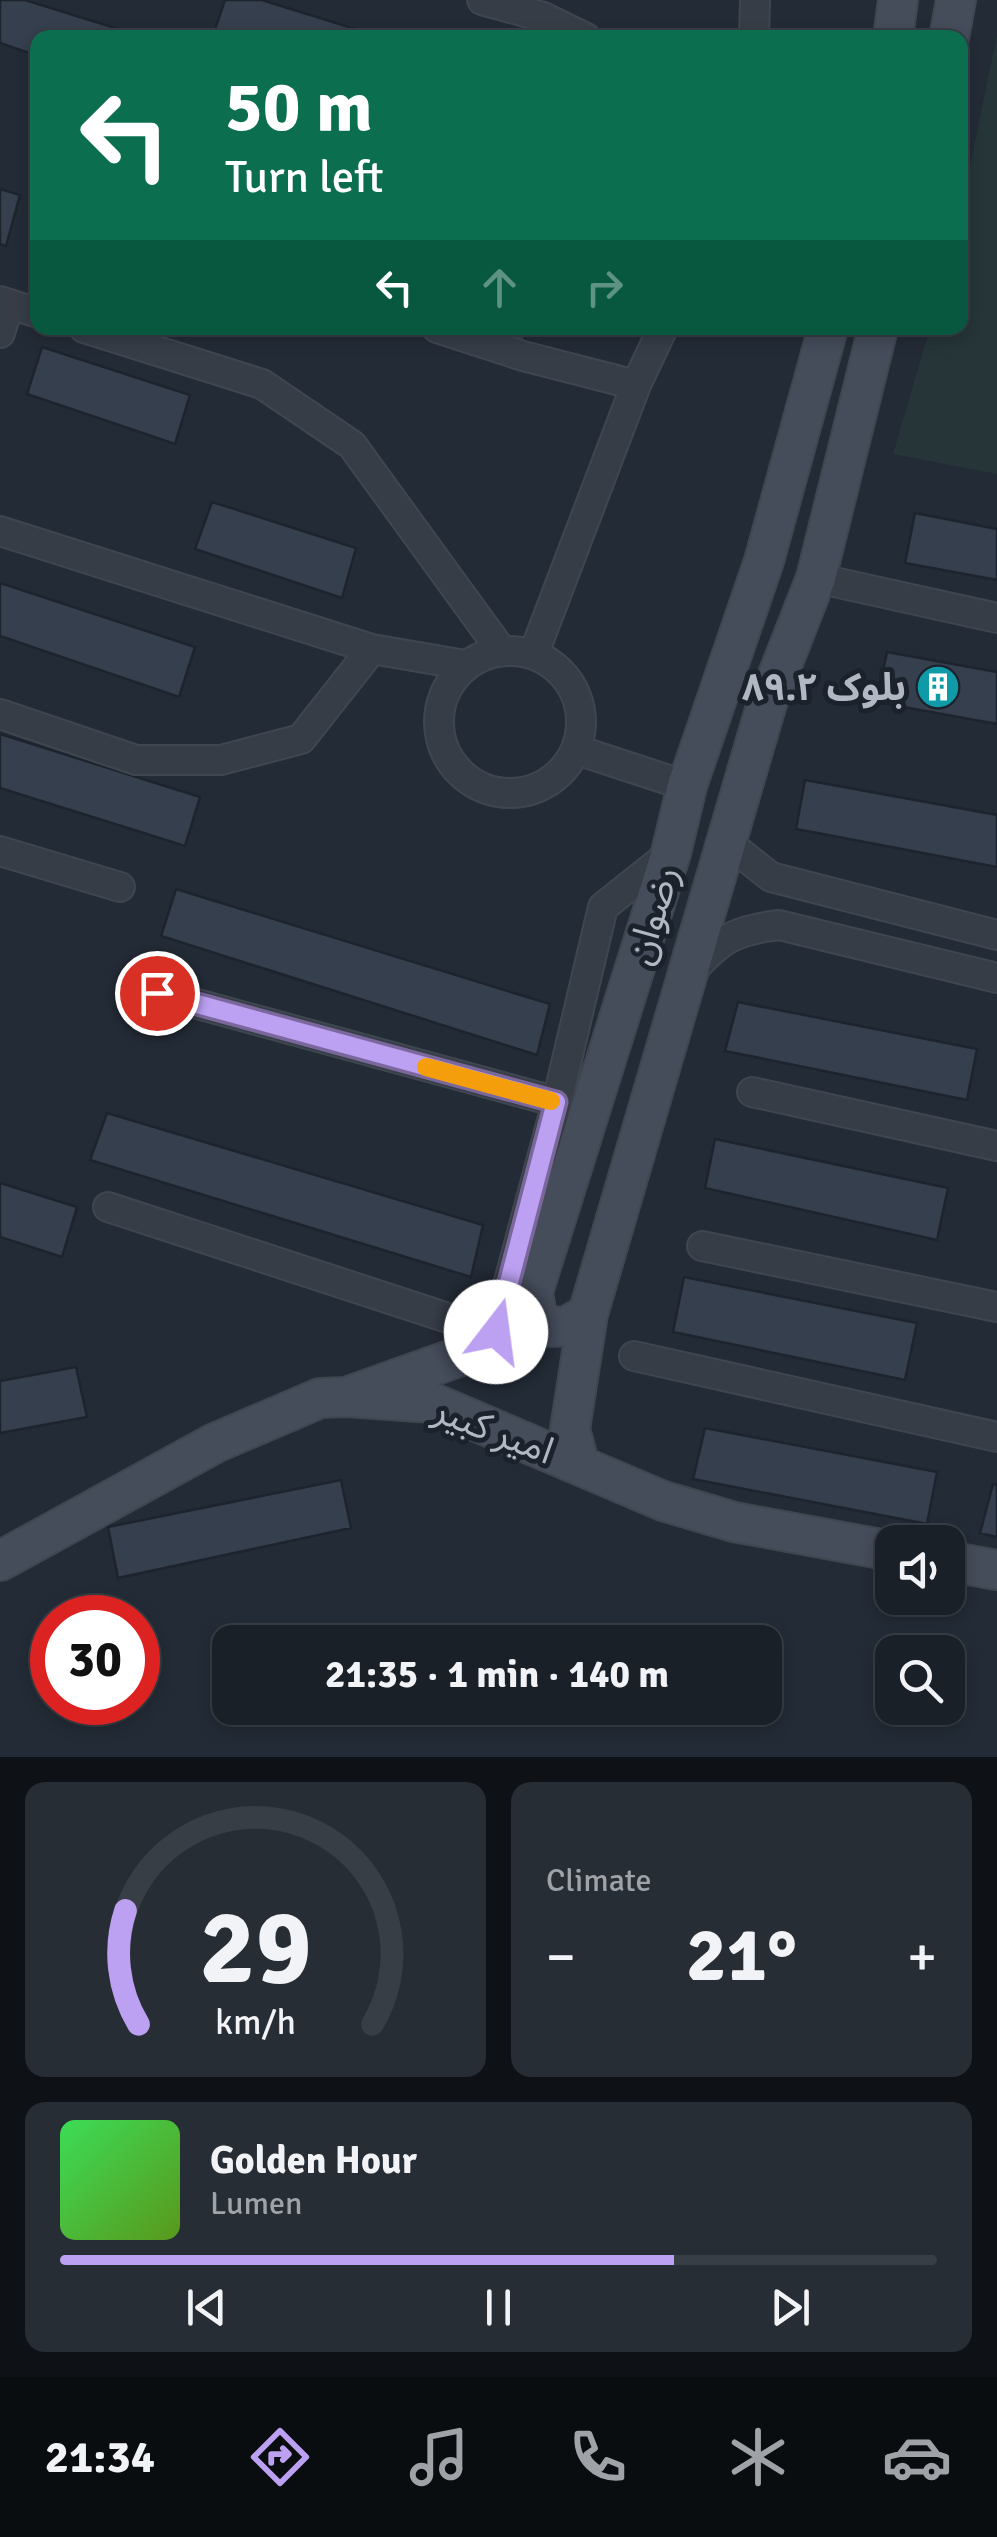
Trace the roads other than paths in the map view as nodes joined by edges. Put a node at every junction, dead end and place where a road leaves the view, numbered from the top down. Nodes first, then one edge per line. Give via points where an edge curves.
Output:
1 (482, 0) edge
2 (755, 0) edge
3 (898, 0) edge
4 (956, 0) edge
5 (570, 30) edge
6 (754, 30) edge
7 (894, 30) edge
8 (950, 30) edge
9 (5, 303) edge
10 (30, 311) edge
11 (0, 333) edge
12 (106, 335) edge
13 (458, 335) edge
14 (660, 335) edge
15 (826, 335) edge
16 (876, 335) edge
17 (636, 385) junction
18 (0, 531) edge
19 (816, 578) junction
20 (997, 618) edge
21 (372, 649) junction
22 (501, 650) junction
23 (534, 654) junction
24 (465, 664) junction
25 (0, 714) edge
26 (578, 750) junction
27 (688, 786) junction
28 (725, 841) junction
29 (0, 850) edge
30 (672, 853) junction
31 (120, 887) dead end
32 (997, 934) edge
33 (688, 975) junction
34 (997, 978) edge
35 (157, 993) dead end
36 (752, 1092) dead end
37 (556, 1102) junction
38 (997, 1146) edge
39 (108, 1208) dead end
40 (702, 1246) dead end
41 (533, 1292) junction
42 (997, 1306) edge
43 (588, 1314) junction
44 (495, 1332) junction
45 (634, 1356) dead end
46 (346, 1397) junction
47 (997, 1437) edge
48 (580, 1463) junction
49 (875, 1548) edge
50 (0, 1561) edge
51 (965, 1564) edge
52 (997, 1570) edge

1 - 5 street
2 - 6 street
3 - 7 main road
4 - 8 main road
9 - 10 street
9 - 11 street
12 - 22 street via 262,384 352,445
13 - 17 street
14 - 17 street
15 - 27 main road, رضوان via 764,562
16 - 19 main road, رضوان
17 - 23 street
18 - 21 street
19 - 20 street
19 - 28 main road, رضوان via 767,703
21 - 24 street
21 - 25 street via 301,739 221,760 136,760
22 - 23 street
22 - 24 street
23 - 26 street via 566,675 582,711
24 - 26 street via 440,700 440,745 465,780 507,795 549,784
26 - 27 street
27 - 30 main road, رضوان
28 - 32 street via 771,878
28 - 33 main road, رضوان
29 - 31 street
30 - 37 street via 603,907
30 - 41 main road, رضوان
33 - 34 street via 716,944 746,929 780,925
33 - 43 main road, رضوان
35 - 37 street
36 - 38 street
37 - 44 street
39 - 44 street
40 - 42 street
41 - 43 main road via 538,1316 550,1327
41 - 44 main road, رضوان
43 - 48 main road, رضوان via 570,1429
44 - 46 main road, رضوان via 461,1356
45 - 47 street
46 - 48 main road, امیر کبیر via 434,1403
46 - 50 main road, امیر کبیر via 320,1398 215,1443
48 - 49 main road, امیر کبیر via 662,1501 734,1522
51 - 52 main road

